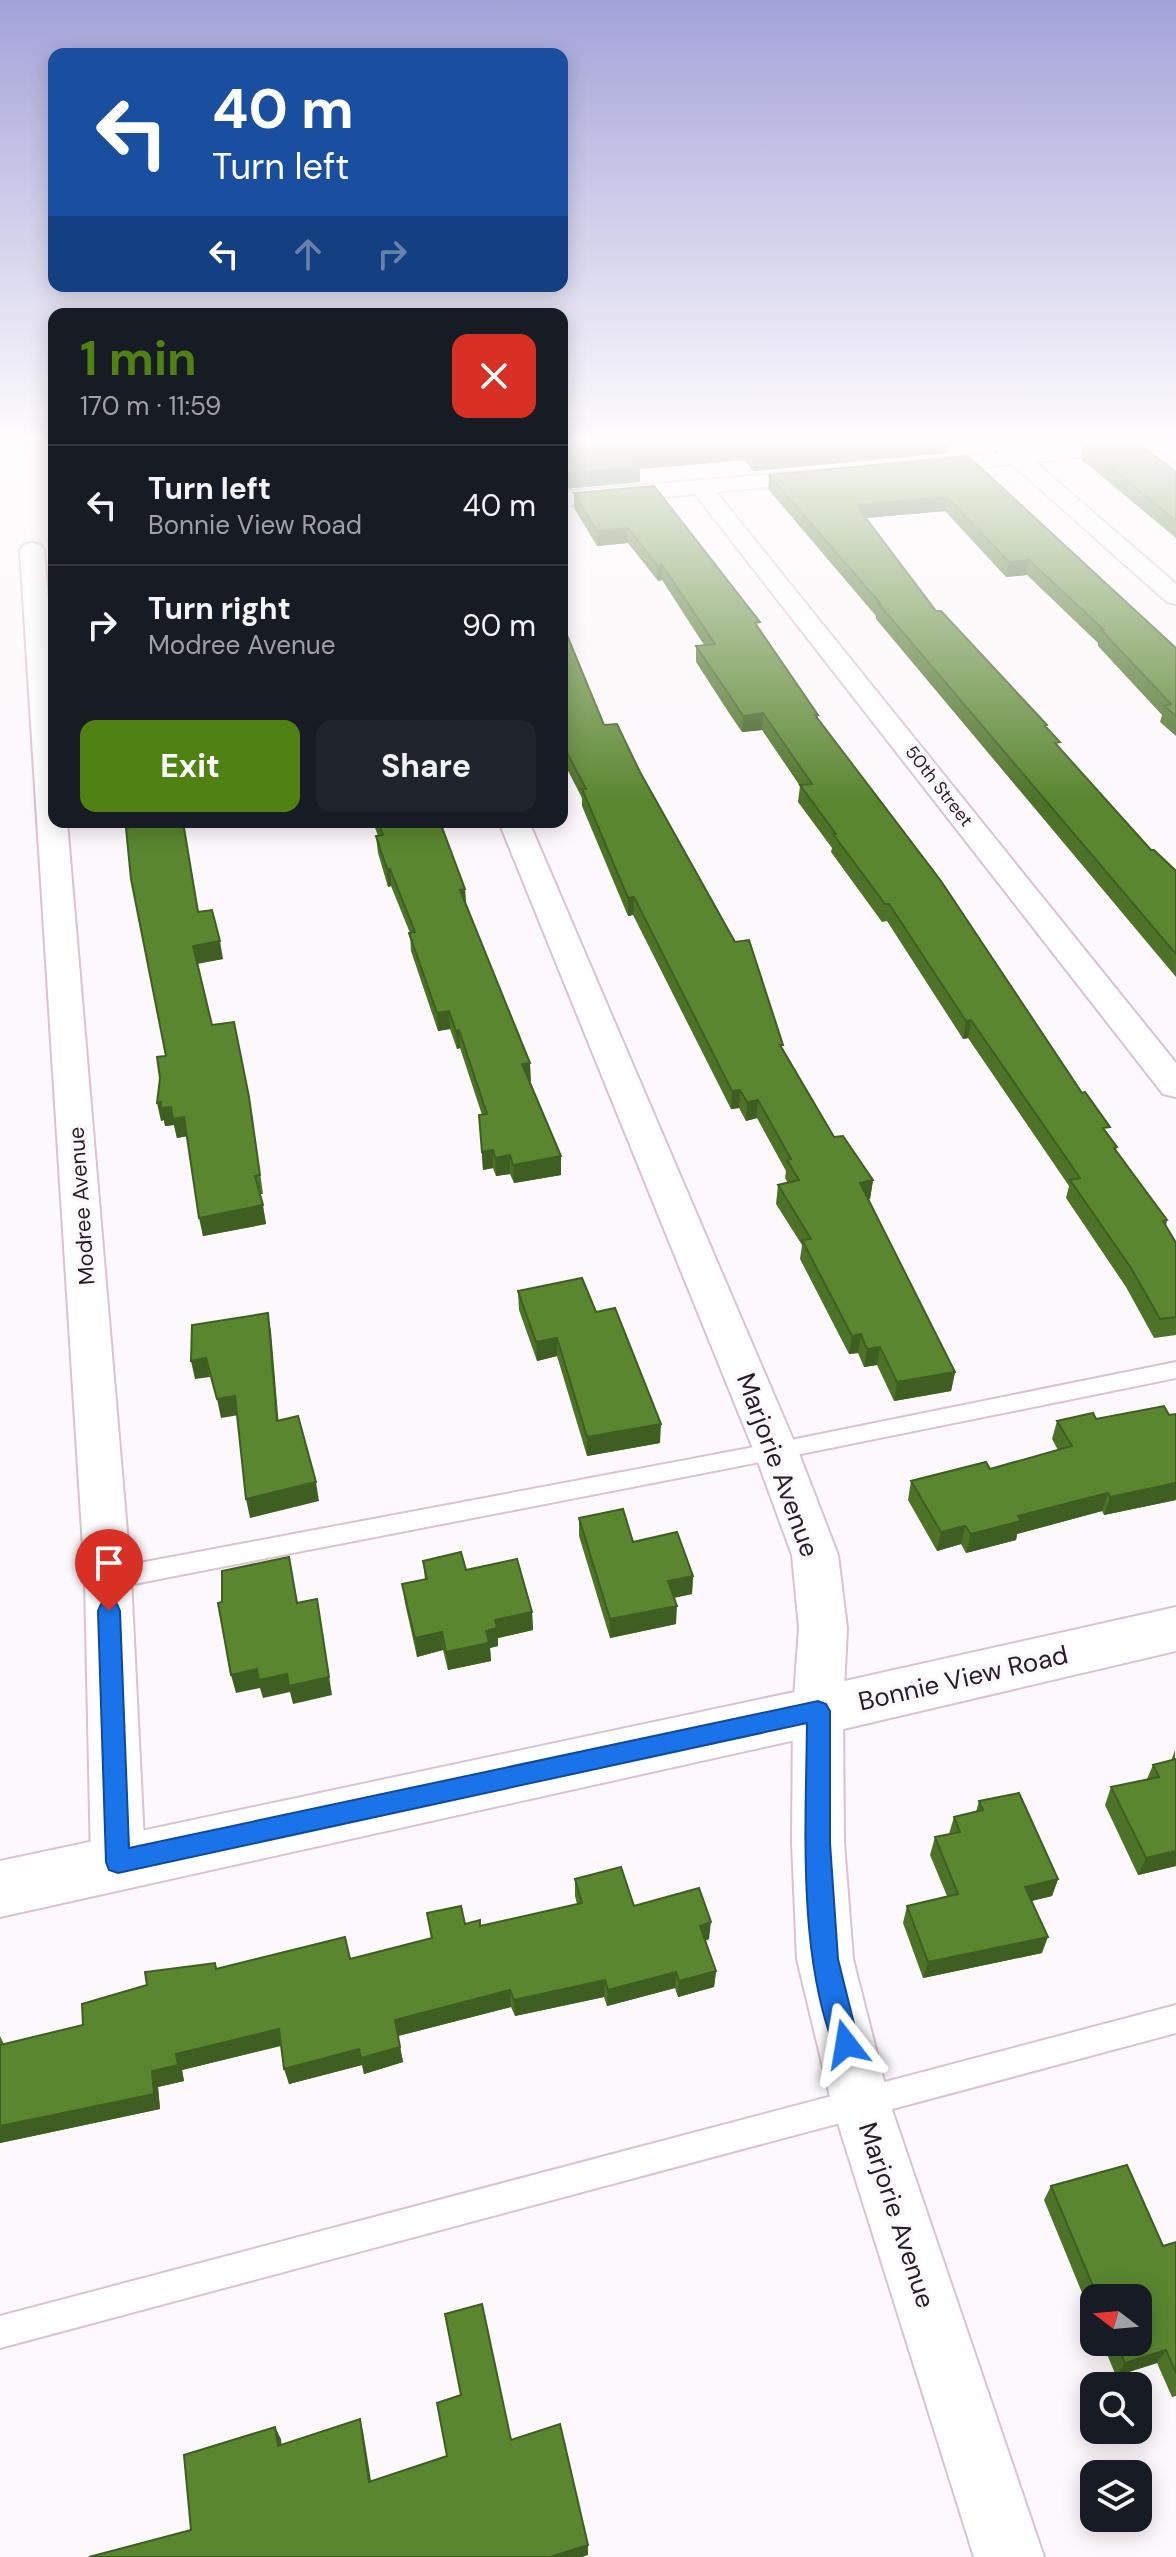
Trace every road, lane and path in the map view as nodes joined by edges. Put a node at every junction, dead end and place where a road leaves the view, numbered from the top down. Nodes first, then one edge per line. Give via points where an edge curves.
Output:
1 (33, 561) edge
2 (760, 561) edge
3 (1135, 561) edge
4 (1176, 572) edge
5 (1151, 575) junction
6 (1176, 597) edge
7 (48, 767) edge
8 (53, 828) edge
9 (516, 828) edge
10 (1176, 1086) edge
11 (1176, 1370) edge
12 (776, 1451) junction
13 (108, 1579) junction
14 (1176, 1629) edge
15 (818, 1711) junction
16 (118, 1862) junction
17 (0, 1889) edge
18 (1176, 2019) edge
19 (860, 2101) junction
20 (0, 2332) edge
21 (1009, 2557) edge

1 - 7 street, Modree Avenue
2 - 10 street, 50th Street
3 - 5 street
4 - 5 street
5 - 6 street
8 - 13 street, Modree Avenue
9 - 12 street, Marjorie Avenue
11 - 12 lane
12 - 13 lane
12 - 15 street, Marjorie Avenue via 815,1555 823,1628
13 - 16 street, Modree Avenue
14 - 15 street, Bonnie View Road
15 - 16 street, Bonnie View Road
15 - 19 street, Marjorie Avenue via 825,1959
16 - 17 street, Bonnie View Road
18 - 19 lane
19 - 20 lane
19 - 21 street, Marjorie Avenue

